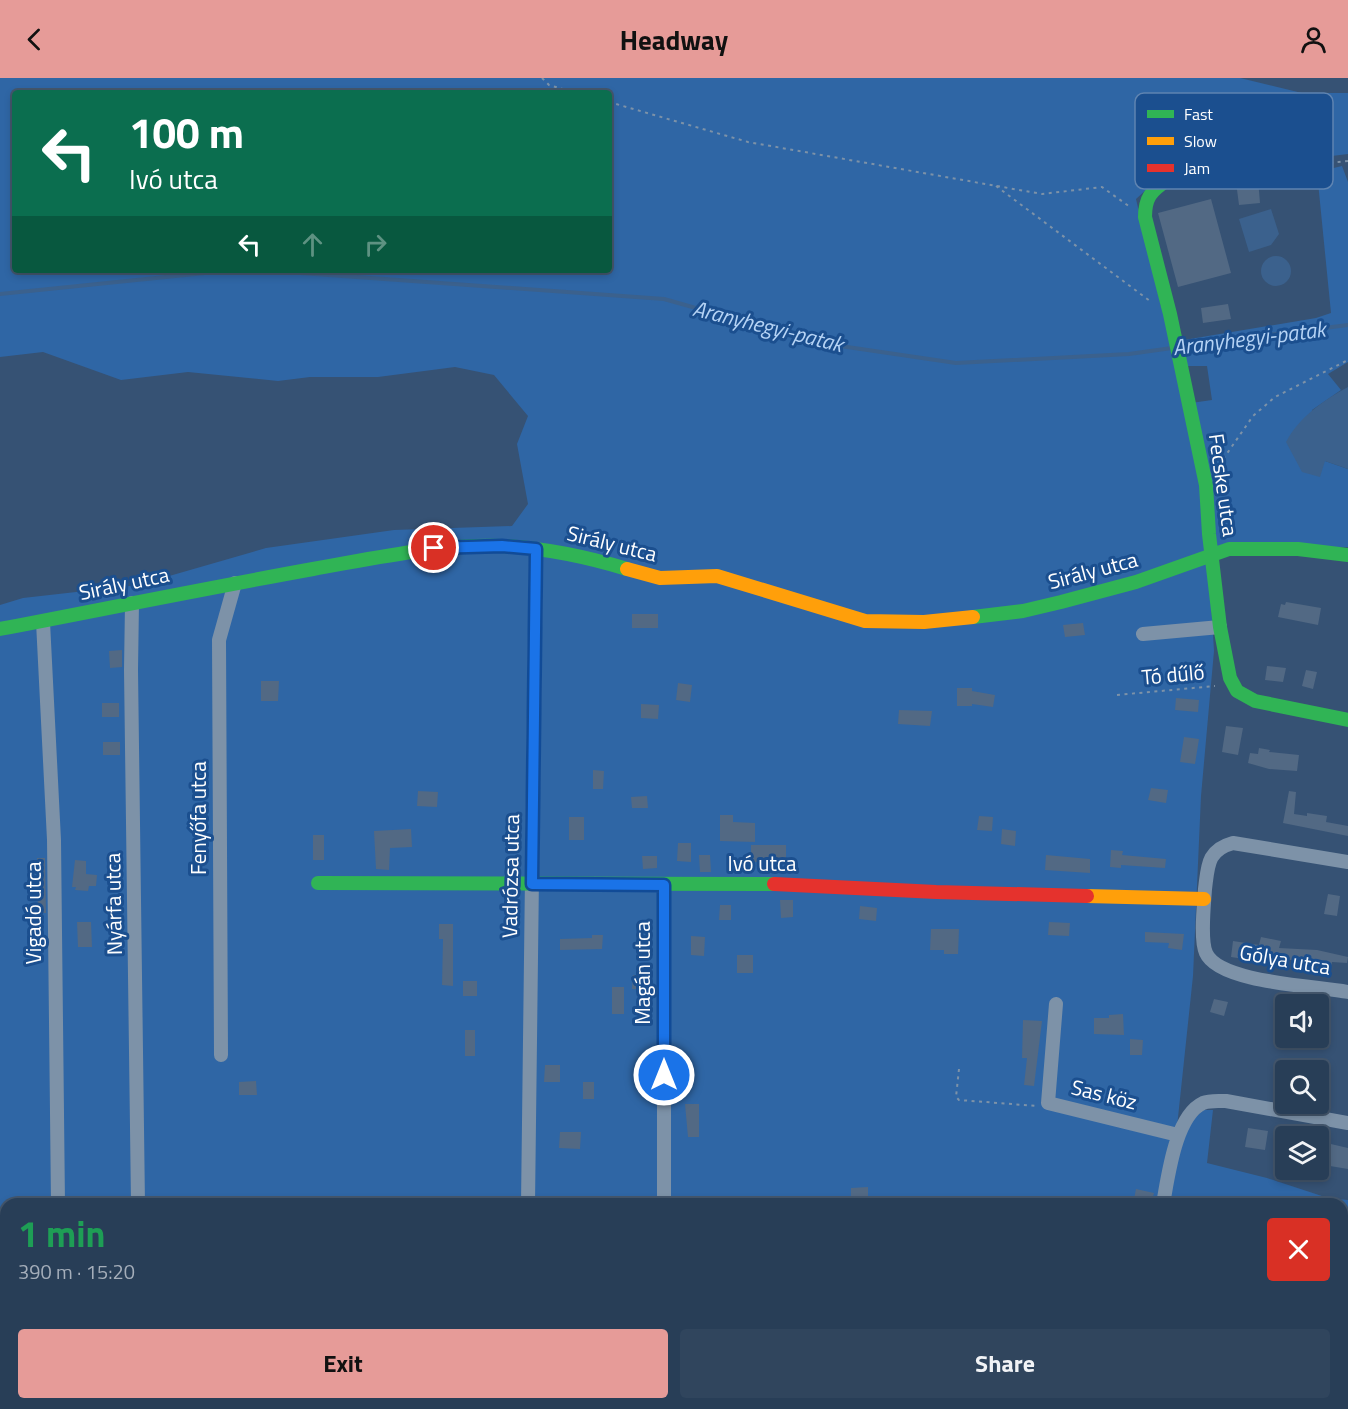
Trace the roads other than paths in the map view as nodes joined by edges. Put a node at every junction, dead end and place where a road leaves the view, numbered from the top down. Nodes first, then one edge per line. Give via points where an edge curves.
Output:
1 (1153, 189) edge
2 (536, 549) junction
3 (1212, 554) junction
4 (1348, 555) edge
5 (235, 583) junction
6 (132, 603) junction
7 (43, 622) junction
8 (1220, 627) junction
9 (0, 629) edge
10 (1143, 634) dead end
11 (1348, 720) edge
12 (1348, 862) edge
13 (318, 883) dead end
14 (532, 884) junction
15 (664, 885) junction
16 (1204, 898) junction
17 (1348, 992) edge
18 (1056, 1004) dead end
19 (221, 1055) dead end
20 (1348, 1123) edge
21 (1178, 1135) junction
22 (58, 1198) edge
23 (138, 1198) edge
24 (528, 1198) edge
25 (664, 1198) edge
26 (1164, 1198) edge

1 - 3 street, Fecske utca via 1144,201 1145,217 1206,485
2 - 3 street, Sirály utca via 582,556 660,578 717,576 865,621 924,622 1032,609 1136,582
2 - 5 street, Sirály utca via 434,548
2 - 14 street, Vadrózsa utca
3 - 4 street, Sirály utca via 1262,548
3 - 8 street, Fecske utca
5 - 6 street, Sirály utca
5 - 19 street, Fenyőfa utca via 219,640
6 - 7 street, Sirály utca
6 - 23 street, Nyárfa utca
7 - 9 street, Sirály utca
7 - 22 street, Vigadó utca via 54,840
8 - 10 street
8 - 11 street, Fecske utca via 1233,684 1245,696
12 - 16 street, Gólya utca via 1233,843 1217,849 1210,859
13 - 14 street, Ivó utca
14 - 15 street, Ivó utca
14 - 24 street, Vadrózsa utca
15 - 16 street, Ivó utca via 799,885
15 - 25 street, Magán utca
16 - 17 street, Gólya utca via 1204,950 1215,965 1239,975
18 - 21 street, Sas köz via 1048,1103
20 - 21 street via 1212,1101 1201,1103
21 - 26 street

